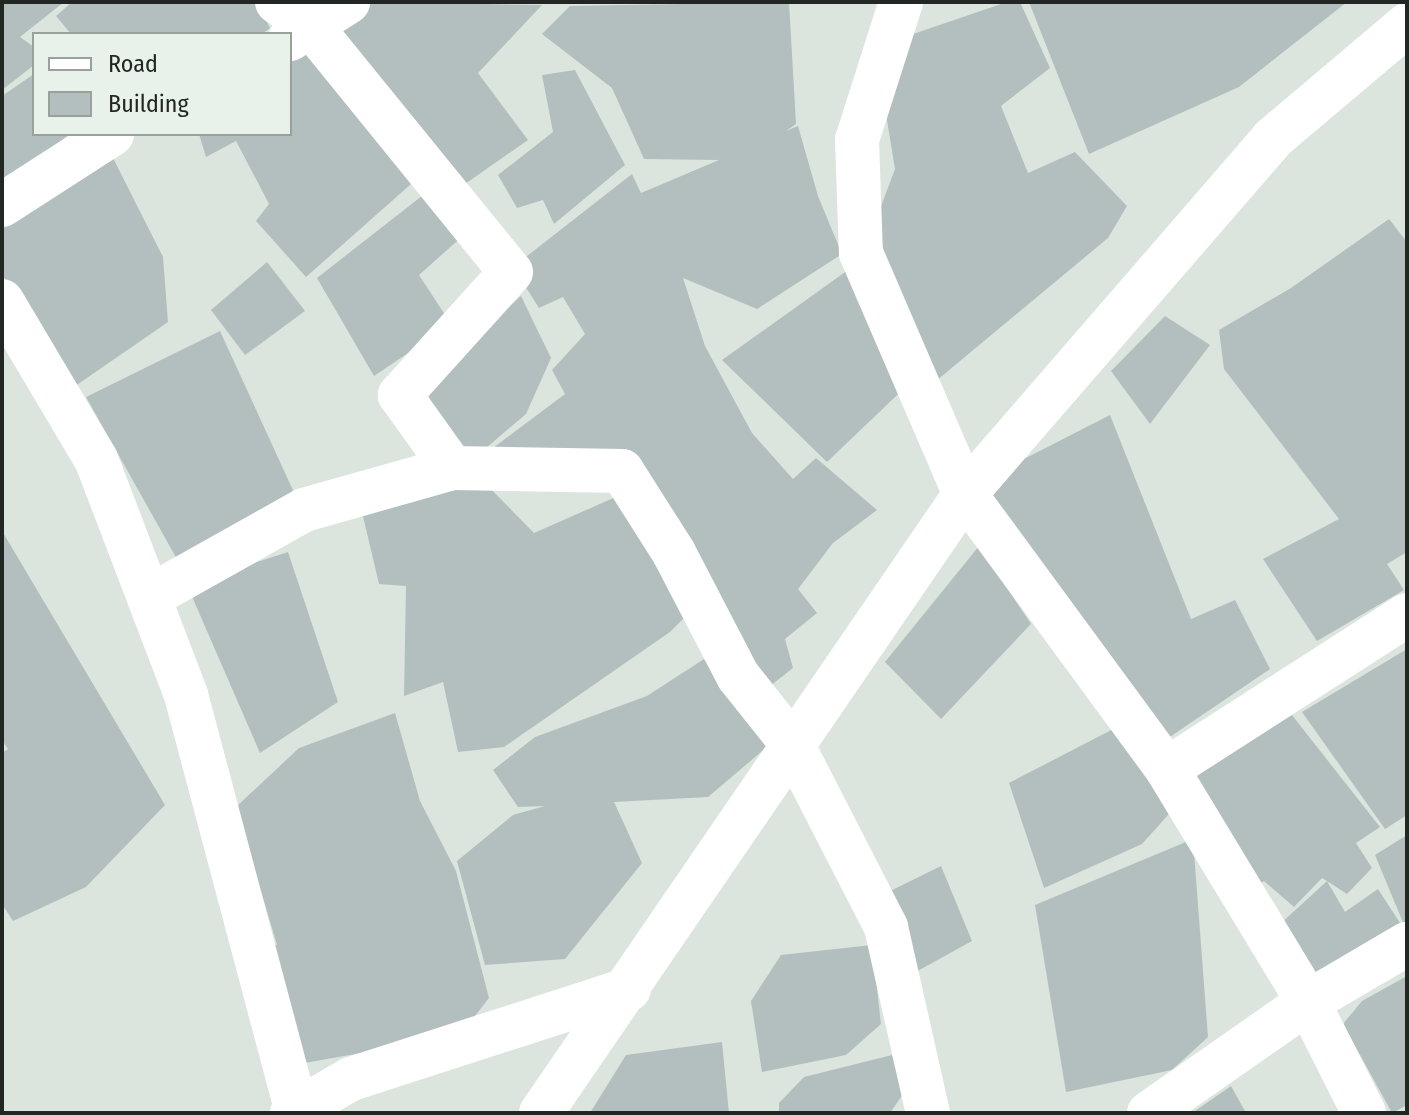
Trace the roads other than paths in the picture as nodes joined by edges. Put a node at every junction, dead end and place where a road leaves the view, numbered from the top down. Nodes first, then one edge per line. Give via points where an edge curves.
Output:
1 (348, 2) edge
2 (908, 4) edge
3 (292, 22) edge
4 (1407, 25) edge
5 (109, 136) edge
6 (2, 205) edge
7 (2, 301) edge
8 (452, 468) junction
9 (965, 494) junction
10 (149, 597) junction
11 (1405, 621) edge
12 (792, 744) junction
13 (1167, 769) junction
14 (1407, 944) edge
15 (629, 989) junction
16 (1308, 1002) junction
17 (294, 1111) edge
18 (541, 1113) edge
19 (928, 1113) edge
20 (1149, 1113) edge
21 (1364, 1113) edge

1 - 3 street
2 - 9 street via 857,140 861,253
3 - 8 street via 511,272 400,395
4 - 9 street via 1272,139
5 - 6 street
7 - 10 street via 96,459
8 - 10 street via 304,510
8 - 12 street via 622,471 674,553 738,676
9 - 12 street
9 - 13 street
10 - 17 street via 186,695
11 - 13 street
12 - 15 street
12 - 19 street via 886,927
13 - 16 street
14 - 16 street
15 - 17 street via 351,1079
15 - 18 street
16 - 20 street
16 - 21 street

